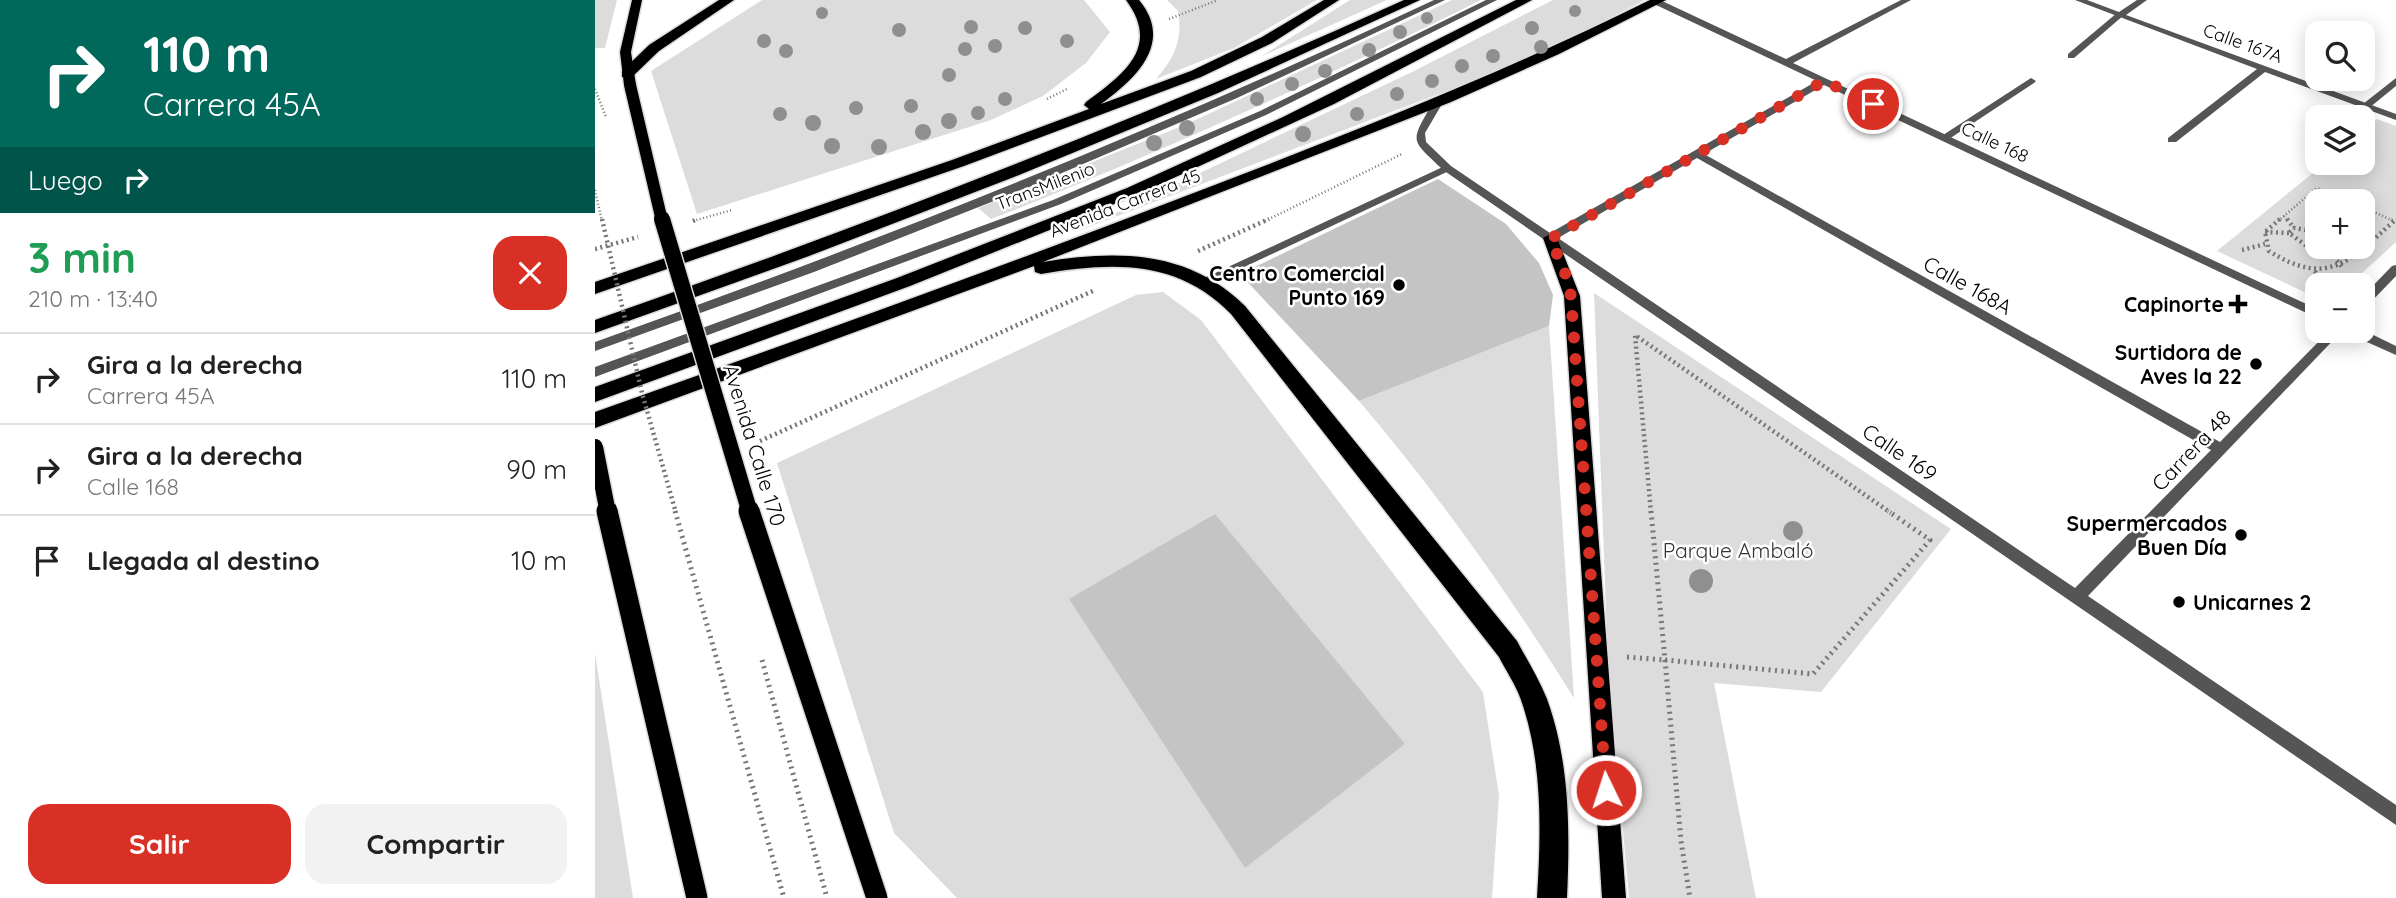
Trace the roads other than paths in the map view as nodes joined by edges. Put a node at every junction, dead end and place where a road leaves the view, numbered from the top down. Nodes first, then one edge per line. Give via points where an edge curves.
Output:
1 (637, 0) edge
2 (728, 0) edge
3 (1132, 0) edge
4 (1332, 0) edge
5 (1414, 0) edge
6 (1441, 0) edge
7 (1493, 0) edge
8 (1527, 0) edge
9 (1907, 0) edge
10 (2079, 0) edge
11 (2143, 0) edge
12 (1658, 1) edge
13 (2120, 15) junction
14 (2071, 56) dead end
15 (1786, 63) junction
16 (2264, 68) junction
17 (628, 79) junction
18 (2031, 80) dead end
19 (1824, 81) junction
20 (2396, 81) edge
21 (1437, 104) junction
22 (2363, 105) edge
23 (2367, 105) edge
24 (2375, 109) edge
25 (2396, 117) edge
26 (1067, 122) junction
27 (1945, 138) junction
28 (2172, 140) dead end
29 (1697, 154) junction
30 (1447, 167) junction
31 (1550, 239) junction
32 (2396, 269) edge
33 (987, 278) junction
34 (1204, 281) junction
35 (595, 288) edge
36 (2375, 291) edge
37 (2305, 308) edge
38 (595, 327) edge
39 (2375, 341) edge
40 (2324, 343) edge
41 (595, 347) edge
42 (2396, 351) edge
43 (595, 372) edge
44 (595, 395) edge
45 (595, 420) edge
46 (595, 447) edge
47 (2221, 449) junction
48 (2076, 598) junction
49 (2396, 816) edge
50 (697, 898) edge
51 (877, 898) edge
52 (1552, 898) edge
53 (1614, 898) edge

1 - 17 main road, Avenida Calle 170 via 625,37
2 - 17 highway via 654,48
3 - 26 highway via 1143,10 1149,27 1147,48 1111,91
4 - 26 highway via 1235,57
5 - 38 highway via 1277,64 979,187
6 - 41 street, TransMilenio via 1306,65 1069,168 765,287
7 - 43 street, TransMilenio via 1263,113 1068,197
8 - 44 highway, Avenida Carrera 45 via 1317,107 1094,207
9 - 15 street
10 - 13 street, Calle 167A
11 - 13 street
12 - 15 street, Calle 168
12 - 21 highway, Avenida Carrera 45 via 1529,65
13 - 14 street
13 - 16 street, Calle 167A
15 - 19 street, Calle 168
16 - 22 street, Calle 167A
16 - 28 street
17 - 51 main road, Avenida Calle 170, bridge via 669,250
18 - 27 street
19 - 27 street, Calle 168
19 - 29 street
20 - 23 street
21 - 30 street, Calle 169 via 1420,133 1421,143
21 - 33 highway, Avenida Carrera 45
24 - 25 street, Calle 167A
26 - 35 highway
27 - 37 street, Calle 168
29 - 31 street
29 - 47 street, Calle 168A
30 - 31 street, Calle 169
30 - 34 street
31 - 48 street, Calle 169
31 - 53 main road via 1571,296
32 - 36 street
33 - 34 highway via 1114,260 1170,268
33 - 45 highway, Avenida Carrera 45
34 - 52 highway via 1238,310 1508,649 1533,698 1545,739 1555,860
39 - 42 street
40 - 47 street, Carrera 48
46 - 50 main road, bridge
47 - 48 street, Carrera 48
48 - 49 street, Calle 169

